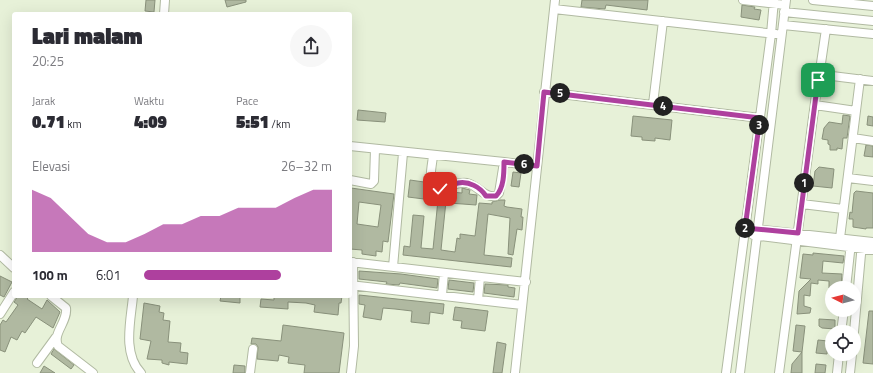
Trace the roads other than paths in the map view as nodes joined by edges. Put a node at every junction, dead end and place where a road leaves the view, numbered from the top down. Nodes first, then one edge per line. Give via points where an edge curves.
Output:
1 (165, 0) edge
2 (555, 0) edge
3 (743, 0) edge
4 (813, 0) edge
5 (773, 2) edge
6 (785, 6) edge
7 (873, 6) edge
8 (554, 9) junction
9 (164, 12) edge
10 (663, 21) junction
11 (873, 21) edge
12 (783, 25) junction
13 (826, 29) junction
14 (771, 34) junction
15 (873, 34) edge
16 (782, 35) junction
17 (820, 77) junction
18 (860, 79) junction
19 (873, 81) edge
20 (544, 92) junction
21 (653, 104) junction
22 (815, 105) junction
23 (856, 111) junction
24 (760, 118) junction
25 (853, 138) junction
26 (873, 141) edge
27 (352, 146) edge
28 (375, 149) junction
29 (403, 153) junction
30 (434, 156) junction
31 (504, 162) junction
32 (537, 166) junction
33 (848, 178) junction
34 (352, 180) edge
35 (873, 181) edge
36 (802, 204) junction
37 (843, 209) junction
38 (745, 231) junction
39 (758, 232) junction
40 (797, 237) junction
41 (840, 238) junction
42 (873, 242) edge
43 (851, 243) junction
44 (862, 244) junction
45 (873, 250) edge
46 (0, 255) edge
47 (352, 262) edge
48 (12, 266) edge
49 (393, 267) junction
50 (444, 273) junction
51 (480, 277) junction
52 (847, 281) edge
53 (526, 282) junction
54 (352, 285) edge
55 (12, 295) edge
56 (442, 295) junction
57 (54, 298) edge
58 (133, 298) edge
59 (352, 298) edge
60 (478, 300) junction
61 (522, 305) junction
62 (0, 314) edge
63 (855, 325) edge
64 (56, 337) junction
65 (253, 350) dead end
66 (838, 361) edge
67 (851, 361) edge
68 (37, 363) dead end
69 (93, 373) edge
70 (141, 373) edge
71 (250, 373) edge
72 (351, 373) edge
73 (515, 373) edge
74 (726, 373) edge
75 (740, 373) edge
76 (779, 373) edge
77 (837, 373) edge
78 (850, 373) edge

1 - 9 street
2 - 8 street
3 - 5 street
4 - 7 street
5 - 6 street
5 - 14 street
6 - 11 street
6 - 12 street
8 - 10 street
8 - 20 street
10 - 14 street
10 - 21 street
12 - 13 street
12 - 16 street
13 - 15 street
13 - 17 street
14 - 16 street
14 - 24 street
16 - 39 street
17 - 18 street
17 - 22 street
18 - 19 street
18 - 23 street
20 - 21 street
20 - 32 street
21 - 24 street
22 - 23 street
22 - 36 street
23 - 25 street
24 - 38 street
25 - 26 street
25 - 33 street
27 - 28 street
28 - 29 street
28 - 34 street via 374,181 371,184
29 - 30 street
29 - 49 street
30 - 31 street
30 - 31 street via 431,185 434,189 447,189 459,183 468,184 476,186 486,196 491,197 499,193
31 - 32 street
32 - 53 street
33 - 35 street
33 - 37 street
36 - 37 street
36 - 40 street
37 - 41 street
38 - 39 street
38 - 74 street
39 - 40 street
39 - 75 street
40 - 41 street
40 - 43 street
40 - 76 street
41 - 43 street
42 - 44 street
43 - 44 street
43 - 52 street
44 - 45 street
44 - 63 street
46 - 48 street
47 - 49 street
49 - 50 street
50 - 51 street
50 - 56 street
51 - 53 street
51 - 60 street
53 - 61 street
54 - 56 street
55 - 62 street
56 - 60 street
57 - 64 street via 64,304 67,312
58 - 70 street via 128,341 136,368
59 - 72 street via 354,346
60 - 61 street
61 - 73 street
64 - 68 street
64 - 69 street via 58,346
65 - 71 street
66 - 77 street
67 - 78 street

